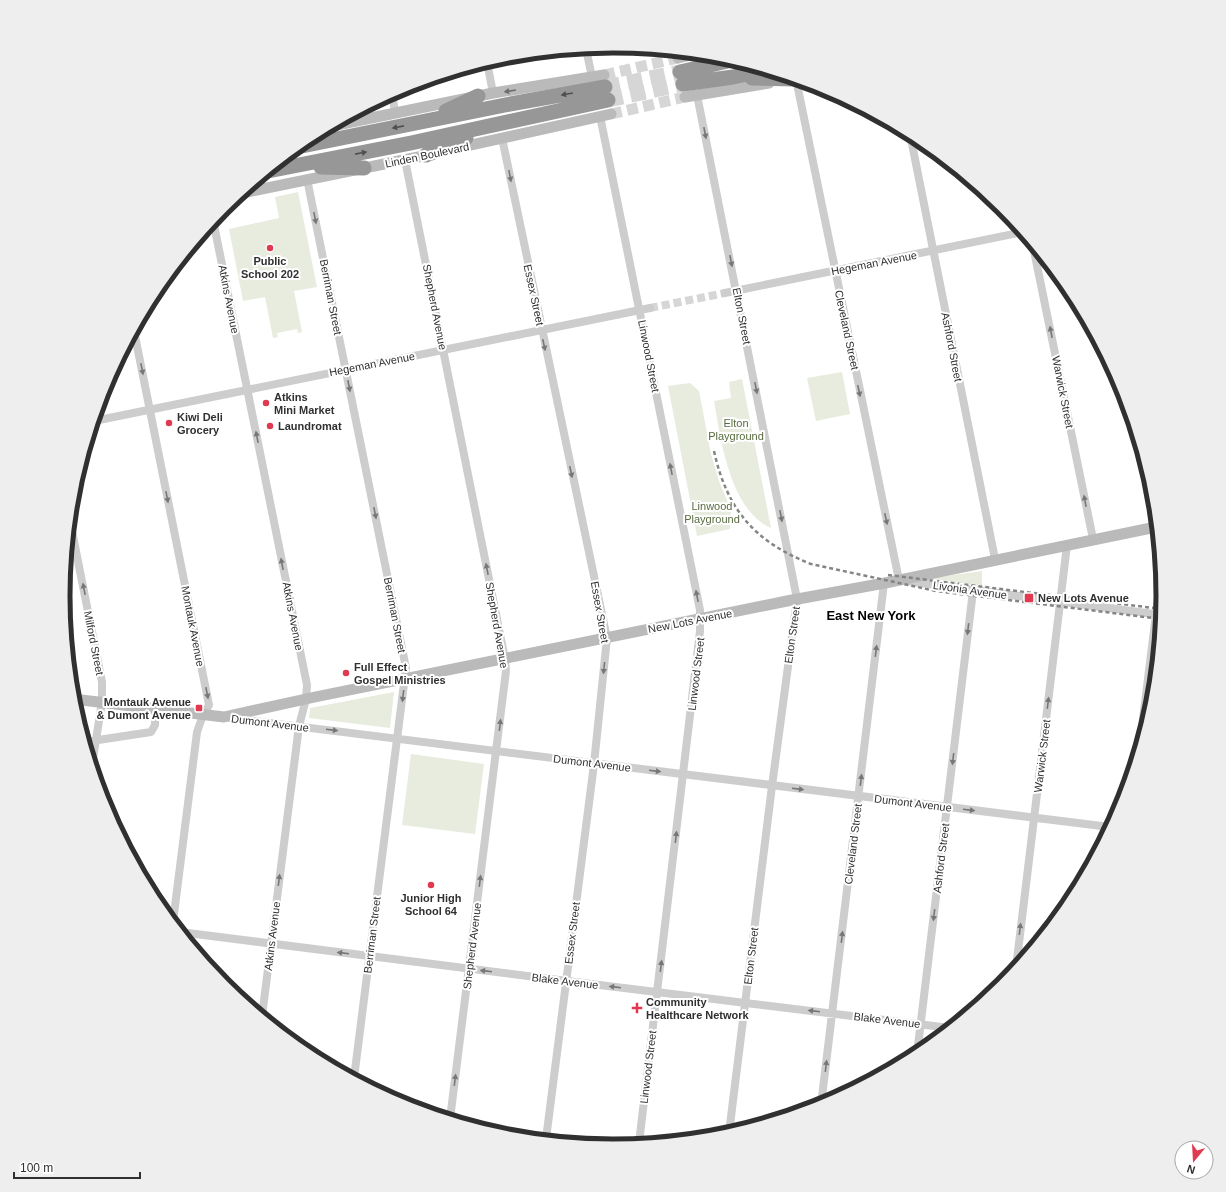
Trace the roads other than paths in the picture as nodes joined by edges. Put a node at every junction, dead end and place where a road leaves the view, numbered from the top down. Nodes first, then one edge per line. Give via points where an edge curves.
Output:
1 (587, 54) edge
2 (689, 59) edge
3 (722, 64) edge
4 (488, 68) edge
5 (755, 72) edge
6 (592, 77) junction
7 (733, 77) junction
8 (682, 78) junction
9 (776, 78) edge
10 (784, 81) edge
11 (796, 85) edge
12 (493, 93) junction
13 (697, 95) junction
14 (478, 96) junction
15 (606, 98) junction
16 (393, 100) edge
17 (395, 112) junction
18 (349, 122) edge
19 (420, 122) junction
20 (492, 126) junction
21 (330, 133) edge
22 (364, 134) junction
23 (502, 138) junction
24 (912, 143) edge
25 (311, 145) edge
26 (426, 155) junction
27 (405, 160) junction
28 (296, 166) junction
29 (364, 168) junction
30 (276, 170) edge
31 (307, 179) junction
32 (252, 191) edge
33 (215, 227) edge
34 (1017, 233) edge
35 (933, 251) junction
36 (1036, 256) edge
37 (835, 271) junction
38 (737, 291) junction
39 (725, 293) tunnel mouth
40 (650, 308) tunnel mouth
41 (640, 310) junction
42 (541, 330) junction
43 (135, 338) edge
44 (444, 350) junction
45 (346, 370) junction
46 (248, 390) junction
47 (150, 410) junction
48 (99, 420) edge
49 (1151, 527) edge
50 (73, 538) edge
51 (1093, 539) junction
52 (1068, 544) junction
53 (995, 559) junction
54 (899, 580) junction
55 (884, 583) junction
56 (973, 591) junction
57 (797, 599) junction
58 (1060, 602) junction
59 (1155, 615) edge
60 (701, 619) junction
61 (606, 638) junction
62 (505, 659) junction
63 (405, 679) junction
64 (306, 699) junction
65 (80, 700) edge
66 (102, 702) junction
67 (155, 709) junction
68 (203, 714) junction
69 (224, 717) junction
70 (299, 726) junction
71 (398, 739) junction
72 (96, 740) junction
73 (90, 741) edge
74 (497, 751) junction
75 (94, 753) edge
76 (594, 764) junction
77 (684, 775) junction
78 (772, 786) junction
79 (859, 796) junction
80 (947, 807) junction
81 (1034, 818) junction
82 (1105, 826) edge
83 (174, 915) edge
84 (187, 933) edge
85 (271, 943) junction
86 (370, 956) junction
87 (1017, 958) edge
88 (469, 968) junction
89 (566, 981) junction
90 (657, 992) junction
91 (745, 1003) junction
92 (263, 1011) edge
93 (833, 1014) junction
94 (920, 1024) junction
95 (944, 1027) edge
96 (918, 1045) edge
97 (355, 1073) edge
98 (822, 1098) edge
99 (451, 1114) edge
100 (730, 1126) edge
101 (547, 1135) edge
102 (640, 1138) edge

1 - 6 street
2 - 8 street
3 - 8 highway
4 - 12 street
5 - 7 highway
6 -> 12 street
6 - 15 street
7 - 8 highway
7 - 9 highway
8 - 13 street
10 - 13 street
11 - 37 street, Cleveland Street
12 - 14 street
13 -> 38 street, Elton Street
14 - 17 street
14 - 19 highway
15 -> 19 highway via 505,105
15 - 20 highway, Linden Boulevard
15 - 23 street, Linden Boulevard
15 - 41 street, Linwood Street
16 - 17 street
17 - 18 street
19 -> 22 highway
20 - 26 highway
28 -> 20 highway, Linden Boulevard
21 - 22 highway
22 - 25 highway
23 - 26 street, Linden Boulevard
23 -> 42 street, Essex Street
24 - 35 street, Ashford Street
26 - 27 street, Linden Boulevard
27 - 29 street, Linden Boulevard
27 - 44 street, Shepherd Avenue
28 - 29 highway
28 - 30 highway, Linden Boulevard
29 - 31 street, Linden Boulevard
31 - 32 street, Linden Boulevard
31 -> 45 street, Berriman Street
33 - 46 street, Atkins Avenue
34 - 35 street, Hegeman Avenue
35 - 37 street, Hegeman Avenue
35 - 53 street, Ashford Street
51 -> 36 street, Warwick Street
37 - 38 street, Hegeman Avenue
37 -> 54 street, Cleveland Street
38 - 39 street, Hegeman Avenue
38 -> 57 street, Elton Street
40 - 41 street, Hegeman Avenue
41 - 42 street, Hegeman Avenue
60 -> 41 street, Linwood Street
42 - 44 street, Hegeman Avenue
42 -> 61 street, Essex Street
43 -> 47 street, Montauk Avenue
44 - 45 street, Hegeman Avenue
62 -> 44 street, Shepherd Avenue
45 - 46 street, Hegeman Avenue
45 -> 63 street, Berriman Street via 406,668
46 - 47 street, Hegeman Avenue
64 -> 46 street, Atkins Avenue via 307,685
47 - 48 street, Hegeman Avenue
47 -> 68 street, Montauk Avenue via 208,698 209,705
49 - 51 street, New Lots Avenue
66 -> 50 street, Milford Street via 102,682
51 - 52 street, New Lots Avenue
52 - 53 street, New Lots Avenue
52 - 58 street, Warwick Street
53 - 54 street, New Lots Avenue
54 - 55 street, New Lots Avenue
54 - 56 street, Livonia Avenue
55 - 57 street, New Lots Avenue
79 -> 55 street, Cleveland Street
56 - 58 street, Livonia Avenue
56 -> 80 street, Ashford Street
57 - 60 street, New Lots Avenue
57 - 78 street, Elton Street
58 - 59 street, Livonia Avenue
81 -> 58 street, Warwick Street
60 - 61 street, New Lots Avenue
60 - 77 street, Linwood Street
61 - 62 street, New Lots Avenue
61 -> 76 street, Essex Street
62 - 63 street, New Lots Avenue
74 -> 62 street, Shepherd Avenue
63 - 64 street, New Lots Avenue
63 -> 71 street, Berriman Street
64 - 69 street, New Lots Avenue
64 - 70 street, Atkins Avenue
65 - 66 street, Dumont Avenue
66 - 67 street, Dumont Avenue
66 - 72 street, Milford Street
67 - 68 street, Dumont Avenue
67 - 72 street via 156,724 152,732
68 - 69 street, Dumont Avenue
68 - 83 street, Montauk Avenue via 197,732
69 - 70 street, Dumont Avenue
70 -> 71 street, Dumont Avenue
85 -> 70 street, Atkins Avenue
71 - 74 street, Dumont Avenue
71 - 86 street, Berriman Street
72 - 73 street
72 - 75 street, Milford Street
74 - 76 street, Dumont Avenue
88 -> 74 street, Shepherd Avenue
76 -> 77 street, Dumont Avenue
76 - 89 street, Essex Street
77 - 78 street, Dumont Avenue
90 -> 77 street, Linwood Street
78 -> 79 street, Dumont Avenue
78 - 91 street, Elton Street
79 - 80 street, Dumont Avenue
93 -> 79 street, Cleveland Street
80 -> 81 street, Dumont Avenue
80 -> 94 street, Ashford Street
81 - 82 street, Dumont Avenue
87 -> 81 street, Warwick Street
84 - 85 street, Blake Avenue
86 -> 85 street, Blake Avenue
85 - 92 street, Atkins Avenue
86 - 88 street, Blake Avenue
86 - 97 street, Berriman Street
89 -> 88 street, Blake Avenue
99 -> 88 street, Shepherd Avenue
90 -> 89 street, Blake Avenue
89 - 101 street, Essex Street
90 - 91 street, Blake Avenue
90 - 102 street, Linwood Street
93 -> 91 street, Blake Avenue
91 - 100 street, Elton Street
93 - 94 street, Blake Avenue
98 -> 93 street, Cleveland Street
94 - 95 street, Blake Avenue
94 - 96 street, Ashford Street

